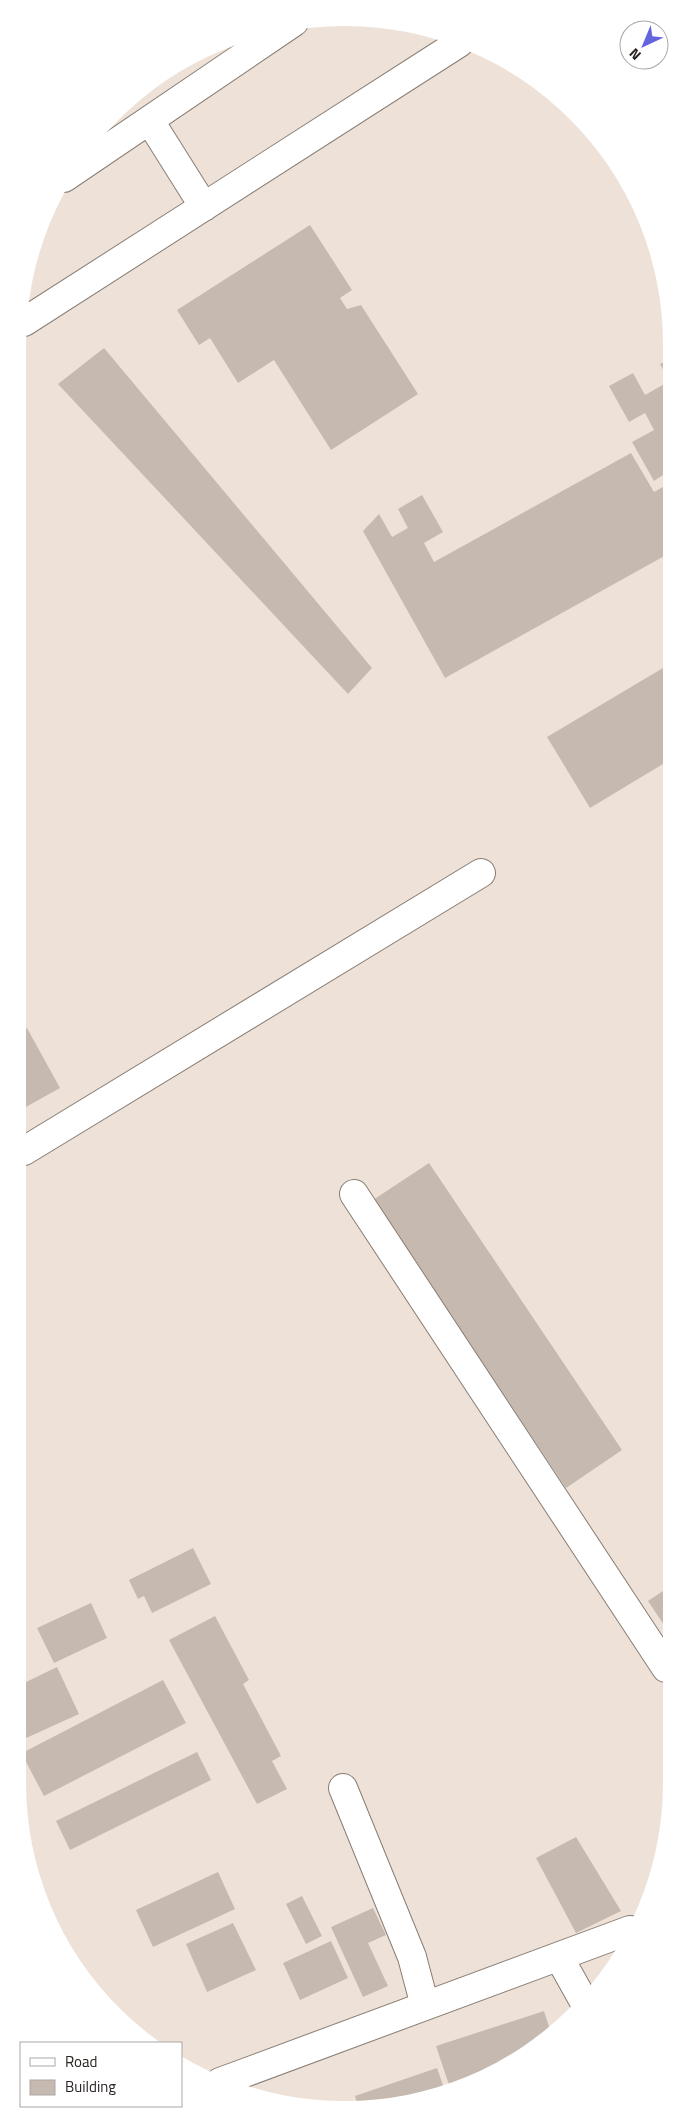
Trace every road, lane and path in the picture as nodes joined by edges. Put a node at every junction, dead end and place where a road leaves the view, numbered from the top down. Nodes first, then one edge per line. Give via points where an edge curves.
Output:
1 (278, 33) edge
2 (455, 46) edge
3 (150, 121) junction
4 (81, 167) edge
5 (204, 207) junction
6 (27, 320) edge
7 (481, 873) dead end
8 (26, 1150) edge
9 (354, 1194) dead end
10 (663, 1663) edge
11 (343, 1788) dead end
12 (625, 1932) edge
13 (559, 1956) junction
14 (580, 1996) edge
15 (425, 2006) junction
16 (228, 2079) edge

1 - 3 street
2 - 5 street
3 - 4 street
3 - 5 street
5 - 6 street
7 - 8 street
9 - 10 street
11 - 15 street via 412,1957
12 - 13 street
13 - 14 street
13 - 15 street
15 - 16 street

